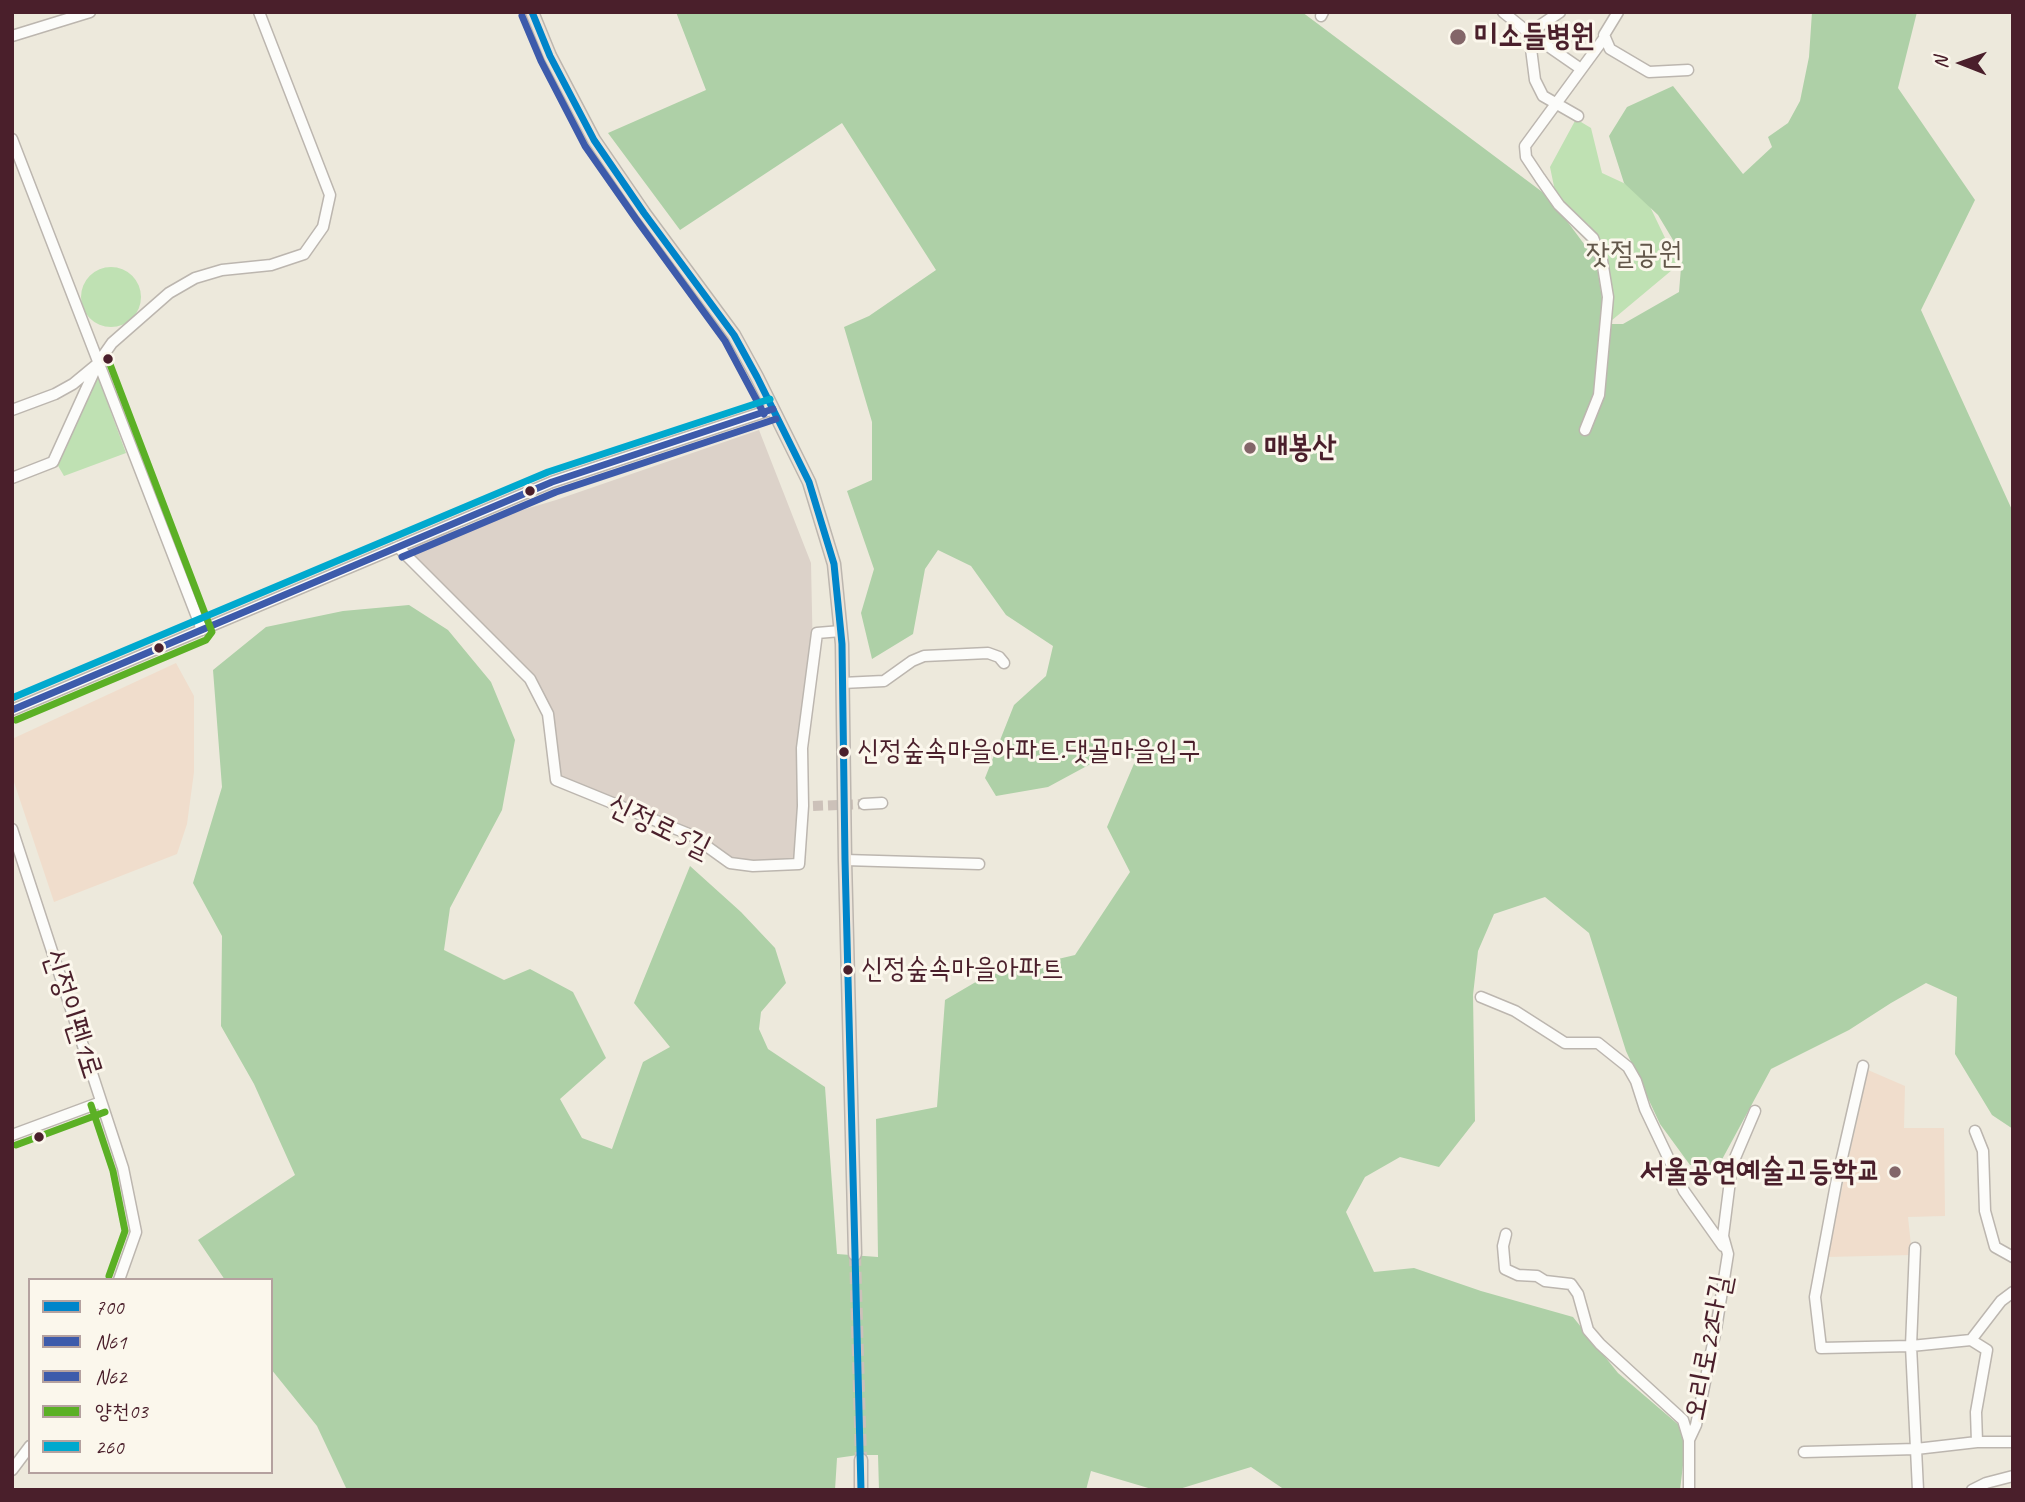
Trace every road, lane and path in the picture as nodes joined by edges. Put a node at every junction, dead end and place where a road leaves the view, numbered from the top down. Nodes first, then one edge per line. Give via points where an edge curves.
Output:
1 (90, 12) edge
2 (259, 12) edge
3 (532, 12) edge
4 (1503, 12) edge
5 (1560, 12) edge
6 (1618, 12) edge
7 (1529, 33) junction
8 (12, 36) edge
9 (1605, 37) junction
10 (1581, 69) junction
11 (1688, 71) dead end
12 (1557, 103) junction
13 (1578, 116) dead end
14 (12, 139) edge
15 (98, 363) junction
16 (773, 408) junction
17 (12, 410) edge
18 (1585, 430) dead end
19 (12, 478) edge
20 (398, 547) junction
21 (202, 630) junction
22 (841, 631) junction
23 (1003, 663) dead end
24 (842, 683) junction
25 (12, 710) edge
26 (882, 803) dead end
27 (864, 804) tunnel mouth
28 (12, 829) edge
29 (845, 860) junction
30 (979, 864) dead end
31 (1481, 997) dead end
32 (1863, 1066) dead end
33 (101, 1102) junction
34 (1755, 1111) dead end
35 (1975, 1131) dead end
36 (12, 1135) edge
37 (1506, 1234) dead end
38 (1915, 1248) dead end
39 (855, 1254) tunnel mouth
40 (1728, 1254) junction
41 (2013, 1257) edge
42 (120, 1278) edge
43 (2013, 1292) edge
44 (1971, 1339) junction
45 (1911, 1346) junction
46 (1689, 1440) junction
47 (1977, 1442) junction
48 (2013, 1442) edge
49 (1916, 1448) junction
50 (28, 1449) edge
51 (1804, 1452) dead end
52 (860, 1460) tunnel mouth
53 (12, 1470) edge
54 (2013, 1476) edge
55 (861, 1490) edge
56 (1689, 1490) edge
57 (1918, 1490) edge
58 (1972, 1490) edge

1 - 8 street
2 - 15 street via 330,195 323,228 304,254 271,265 204,275 169,293 112,342
3 - 16 main road via 594,140 734,335
4 - 7 street
5 - 7 street
6 - 9 street
7 - 10 street
7 - 12 street via 1535,80 1543,96
9 - 10 street
9 - 11 street via 1610,49 1649,72
10 - 12 street
12 - 13 street
12 - 18 street via 1525,146 1526,157 1540,178 1559,205 1593,238 1602,260 1608,298 1599,396
14 - 15 street
15 - 17 street via 55,394
15 - 19 street via 53,461
15 - 21 street
16 - 20 street via 552,482
16 - 22 main road via 809,482 834,564
20 - 21 street
20 - 22 street, 신정로5길 via 530,679 548,714 556,780 691,835 730,863 799,864 808,806 802,748 817,633
21 - 25 street
22 - 24 main road
23 - 24 street via 988,653 924,656 884,681
24 - 29 main road
26 - 27 street
28 - 33 street, 신정이펜1로
29 - 30 street
29 - 39 main road
31 - 40 street, 오리로22다길 via 1515,1011 1565,1042 1598,1043 1628,1067 1684,1191
32 - 45 street via 1815,1297 1821,1348
33 - 36 street
33 - 42 street, 신정이펜1로 via 123,1168 136,1232
34 - 40 street, 오리로22다길 via 1732,1166 1723,1236
35 - 41 street via 1983,1151 1985,1211 1995,1247
37 - 46 street, 오리로22다길 via 1505,1269 1572,1284 1588,1330 1683,1420
38 - 45 street
40 - 46 street, 오리로22다길 via 1696,1425
43 - 44 street
44 - 45 street
44 - 47 street via 1987,1350 1976,1412
45 - 49 street
46 - 56 street, 오리로22다길
47 - 48 street
47 - 49 street
49 - 51 street
49 - 57 street
50 - 53 street
52 - 55 main road
54 - 58 street

